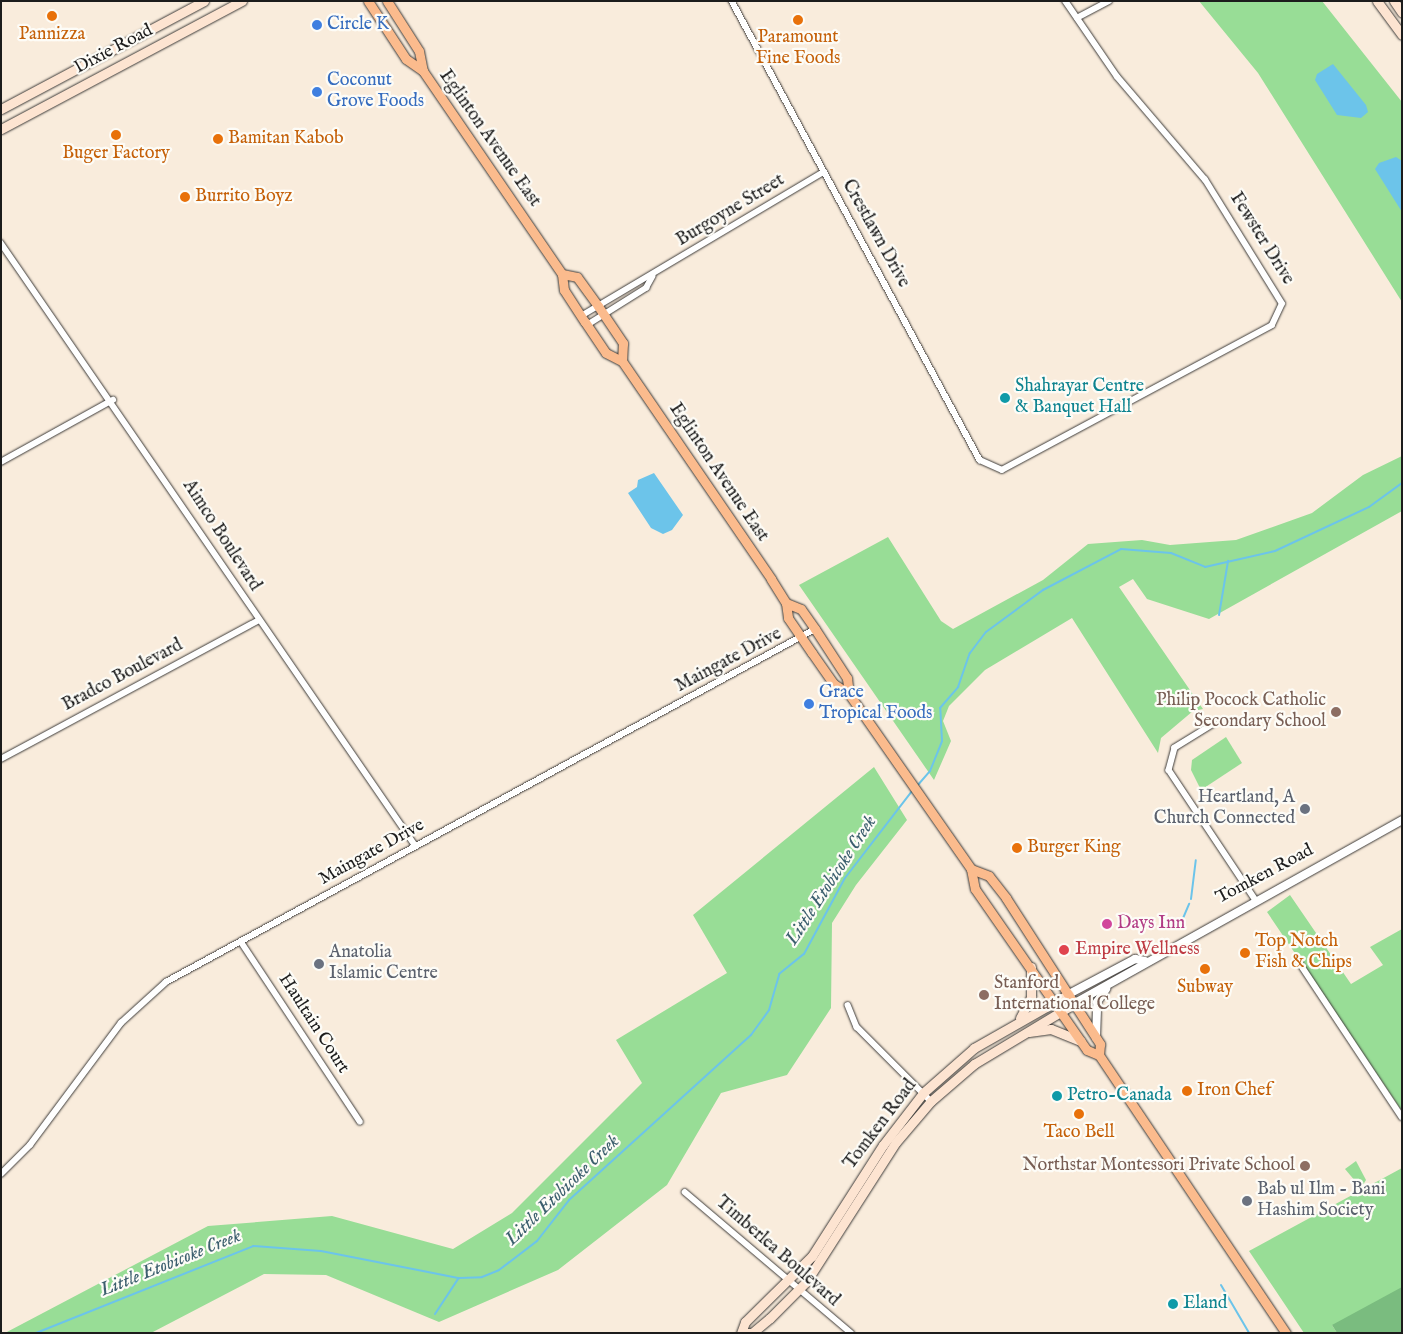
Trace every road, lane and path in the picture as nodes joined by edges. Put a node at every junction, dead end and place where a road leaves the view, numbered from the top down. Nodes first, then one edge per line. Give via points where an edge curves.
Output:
1 (206, 1) edge
2 (242, 1) edge
3 (368, 1) edge
4 (387, 1) edge
5 (732, 1) edge
6 (1065, 1) edge
7 (1109, 1) edge
8 (1378, 1) edge
9 (1394, 1) edge
10 (1402, 13) edge
11 (215, 16) junction
12 (1077, 18) junction
13 (1402, 35) edge
14 (422, 71) junction
15 (53, 82) junction
16 (62, 96) junction
17 (1, 110) edge
18 (1, 128) edge
19 (824, 172) junction
20 (1, 243) edge
21 (562, 274) junction
22 (652, 276) junction
23 (598, 306) junction
24 (604, 315) junction
25 (581, 316) junction
26 (587, 325) junction
27 (622, 361) junction
28 (113, 400) junction
29 (1, 462) edge
30 (1002, 470) joint
31 (786, 603) junction
32 (259, 620) junction
33 (816, 629) junction
34 (802, 638) junction
35 (849, 694) junction
36 (1214, 724) dead end
37 (1, 759) edge
38 (1402, 820) edge
39 (415, 845) junction
40 (971, 869) junction
41 (1255, 899) junction
42 (242, 943) junction
43 (1145, 960) junction
44 (1299, 962) dead end
45 (1031, 966) junction
46 (1107, 988) junction
47 (1069, 994) junction
48 (1055, 1001) junction
49 (1075, 1003) junction
50 (848, 1005) dead end
51 (1061, 1010) junction
52 (1018, 1021) junction
53 (1022, 1034) junction
54 (1096, 1038) junction
55 (1081, 1041) junction
56 (1099, 1055) junction
57 (923, 1093) junction
58 (930, 1101) junction
59 (1402, 1117) edge
60 (360, 1121) dead end
61 (1, 1174) edge
62 (685, 1192) dead end
63 (788, 1282) junction
64 (798, 1290) junction
65 (743, 1333) edge
66 (850, 1333) edge
67 (1286, 1333) edge

1 - 11 main road
1 - 15 main road, Dixie Road
2 - 11 main road, Dixie Road
3 - 14 main road, Eglinton Avenue East via 406,59
4 - 14 main road, Eglinton Avenue East via 419,51
5 - 19 street, Crestlawn Drive
6 - 12 street, Fewster Drive
7 - 12 street
8 - 13 main road
9 - 10 main road
11 - 16 main road, Dixie Road
12 - 30 street, Fewster Drive via 1117,77 1205,180 1280,297 1281,311 1272,325
14 - 21 main road, Eglinton Avenue East
15 - 16 main road
15 - 17 main road, Dixie Road
16 - 18 main road, Dixie Road
19 - 22 street, Burgoyne Street
19 - 30 street, Crestlawn Drive via 980,460
20 - 28 street, Aimco Boulevard
21 - 23 main road, Eglinton Avenue East via 576,277
21 - 25 main road, Eglinton Avenue East via 564,290
22 - 23 street, Burgoyne Street
22 - 24 street, Burgoyne Street via 646,288
23 - 24 main road, Eglinton Avenue East
23 - 25 street, Burgoyne Street
24 - 26 street, Burgoyne Street
24 - 27 main road, Eglinton Avenue East via 622,343
25 - 26 main road, Eglinton Avenue East
26 - 27 main road, Eglinton Avenue East via 606,353
27 - 31 main road, Eglinton Avenue East
28 - 29 street
28 - 32 street, Aimco Boulevard
31 - 33 main road, Eglinton Avenue East via 800,609
31 - 34 main road, Eglinton Avenue East via 788,618
32 - 37 street, Bradco Boulevard
32 - 39 street, Aimco Boulevard
33 - 34 street, Maingate Drive
33 - 35 main road, Eglinton Avenue East via 847,678
34 - 35 main road, Eglinton Avenue East via 834,684
34 - 39 street, Maingate Drive
35 - 40 main road, Eglinton Avenue East
36 - 41 street via 1175,748 1169,770
38 - 41 street, Tomken Road
39 - 42 street, Maingate Drive
40 - 45 main road, Eglinton Avenue East via 975,889
40 - 47 main road, Eglinton Avenue East via 989,876
41 - 43 street, Tomken Road
42 - 60 street, Haultain Court
42 - 61 street, Maingate Drive via 166,982 136,1008 30,1145
43 - 46 street, Tomken Road via 1140,969
43 - 47 street, Tomken Road via 1135,959
44 - 59 street
45 - 48 main road, Eglinton Avenue East
45 - 52 main road via 1031,997
46 - 49 street, Tomken Road
46 - 54 street via 1097,1002
47 - 48 main road, Tomken Road
47 - 49 main road, Eglinton Avenue East
48 - 51 main road, Eglinton Avenue East
48 - 52 main road, Tomken Road
49 - 51 main road, Tomken Road
49 - 54 main road, Eglinton Avenue East
50 - 57 street via 857,1027
51 - 53 main road, Tomken Road
51 - 55 main road, Eglinton Avenue East
52 - 57 main road, Tomken Road via 974,1048
53 - 55 main road via 1051,1028
53 - 58 main road, Tomken Road via 974,1064
54 - 56 main road, Eglinton Avenue East
55 - 56 main road, Eglinton Avenue East
56 - 67 main road, Eglinton Avenue East
57 - 58 street
57 - 63 main road, Tomken Road via 883,1144 827,1235
58 - 64 main road, Tomken Road via 896,1142 829,1250
62 - 63 street, Timberlea Boulevard
63 - 64 street, Timberlea Boulevard
63 - 65 main road, Tomken Road via 745,1322
64 - 65 main road, Tomken Road via 752,1333
64 - 66 street, Timberlea Boulevard

